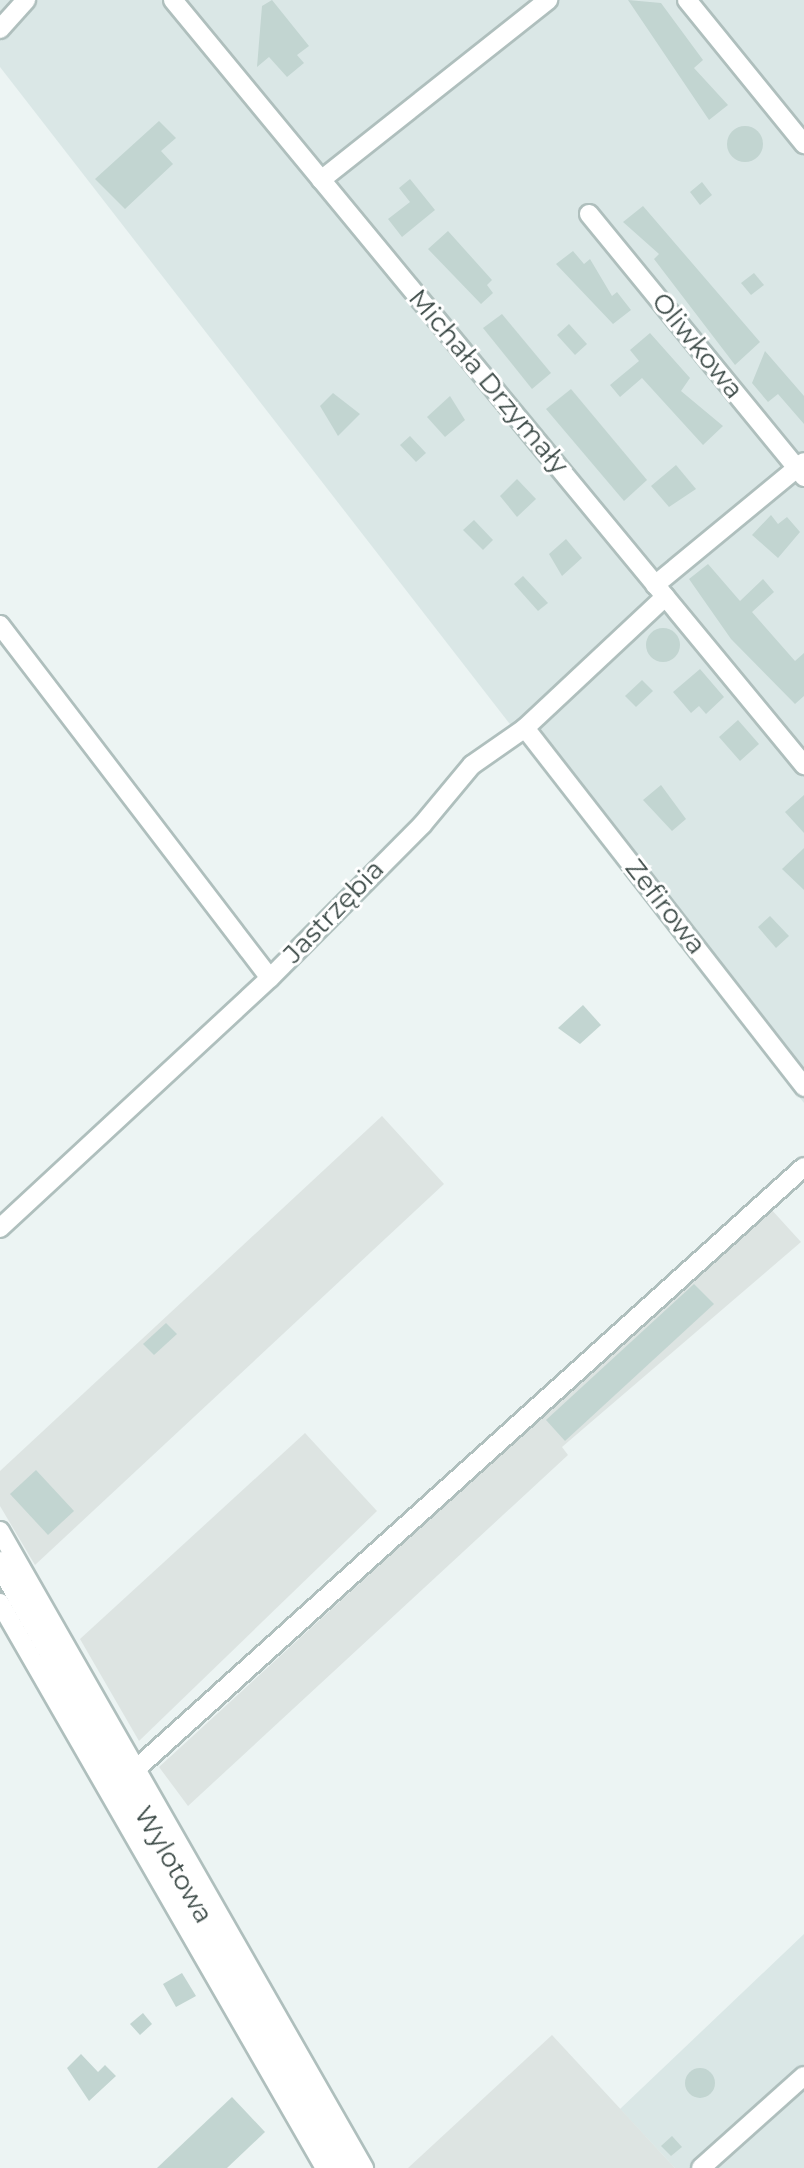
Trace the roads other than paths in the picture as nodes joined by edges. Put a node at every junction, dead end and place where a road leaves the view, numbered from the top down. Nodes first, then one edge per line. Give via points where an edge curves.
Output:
1 (26, 0) edge
2 (173, 0) edge
3 (548, 0) edge
4 (687, 0) edge
5 (0, 29) edge
6 (804, 144) edge
7 (321, 180) junction
8 (589, 214) dead end
9 (802, 469) edge
10 (660, 591) junction
11 (0, 625) edge
12 (525, 728) junction
13 (804, 765) edge
14 (270, 978) junction
15 (804, 1087) edge
16 (804, 1167) edge
17 (0, 1228) edge
18 (0, 1531) edge
19 (0, 1563) edge
20 (0, 1603) edge
21 (136, 1769) junction
22 (804, 2076) edge
23 (325, 2168) edge
24 (345, 2168) edge
25 (364, 2168) edge
26 (701, 2168) edge

1 - 5 street
2 - 7 street, Michała Drzymały
3 - 7 street
4 - 6 street
7 - 10 street, Michała Drzymały
8 - 9 street, Oliwkowa
9 - 10 street, Jastrzębia
10 - 12 street, Jastrzębia
10 - 13 street, Michała Drzymały
11 - 14 street
12 - 14 street, Jastrzębia via 472,765 422,825
12 - 15 street, Zefirowa
14 - 17 street, Jastrzębia
16 - 21 street
18 - 21 street, Wylotowa
19 - 24 street, Wylotowa
20 - 23 street, Wylotowa
21 - 25 street, Wylotowa
22 - 26 street

